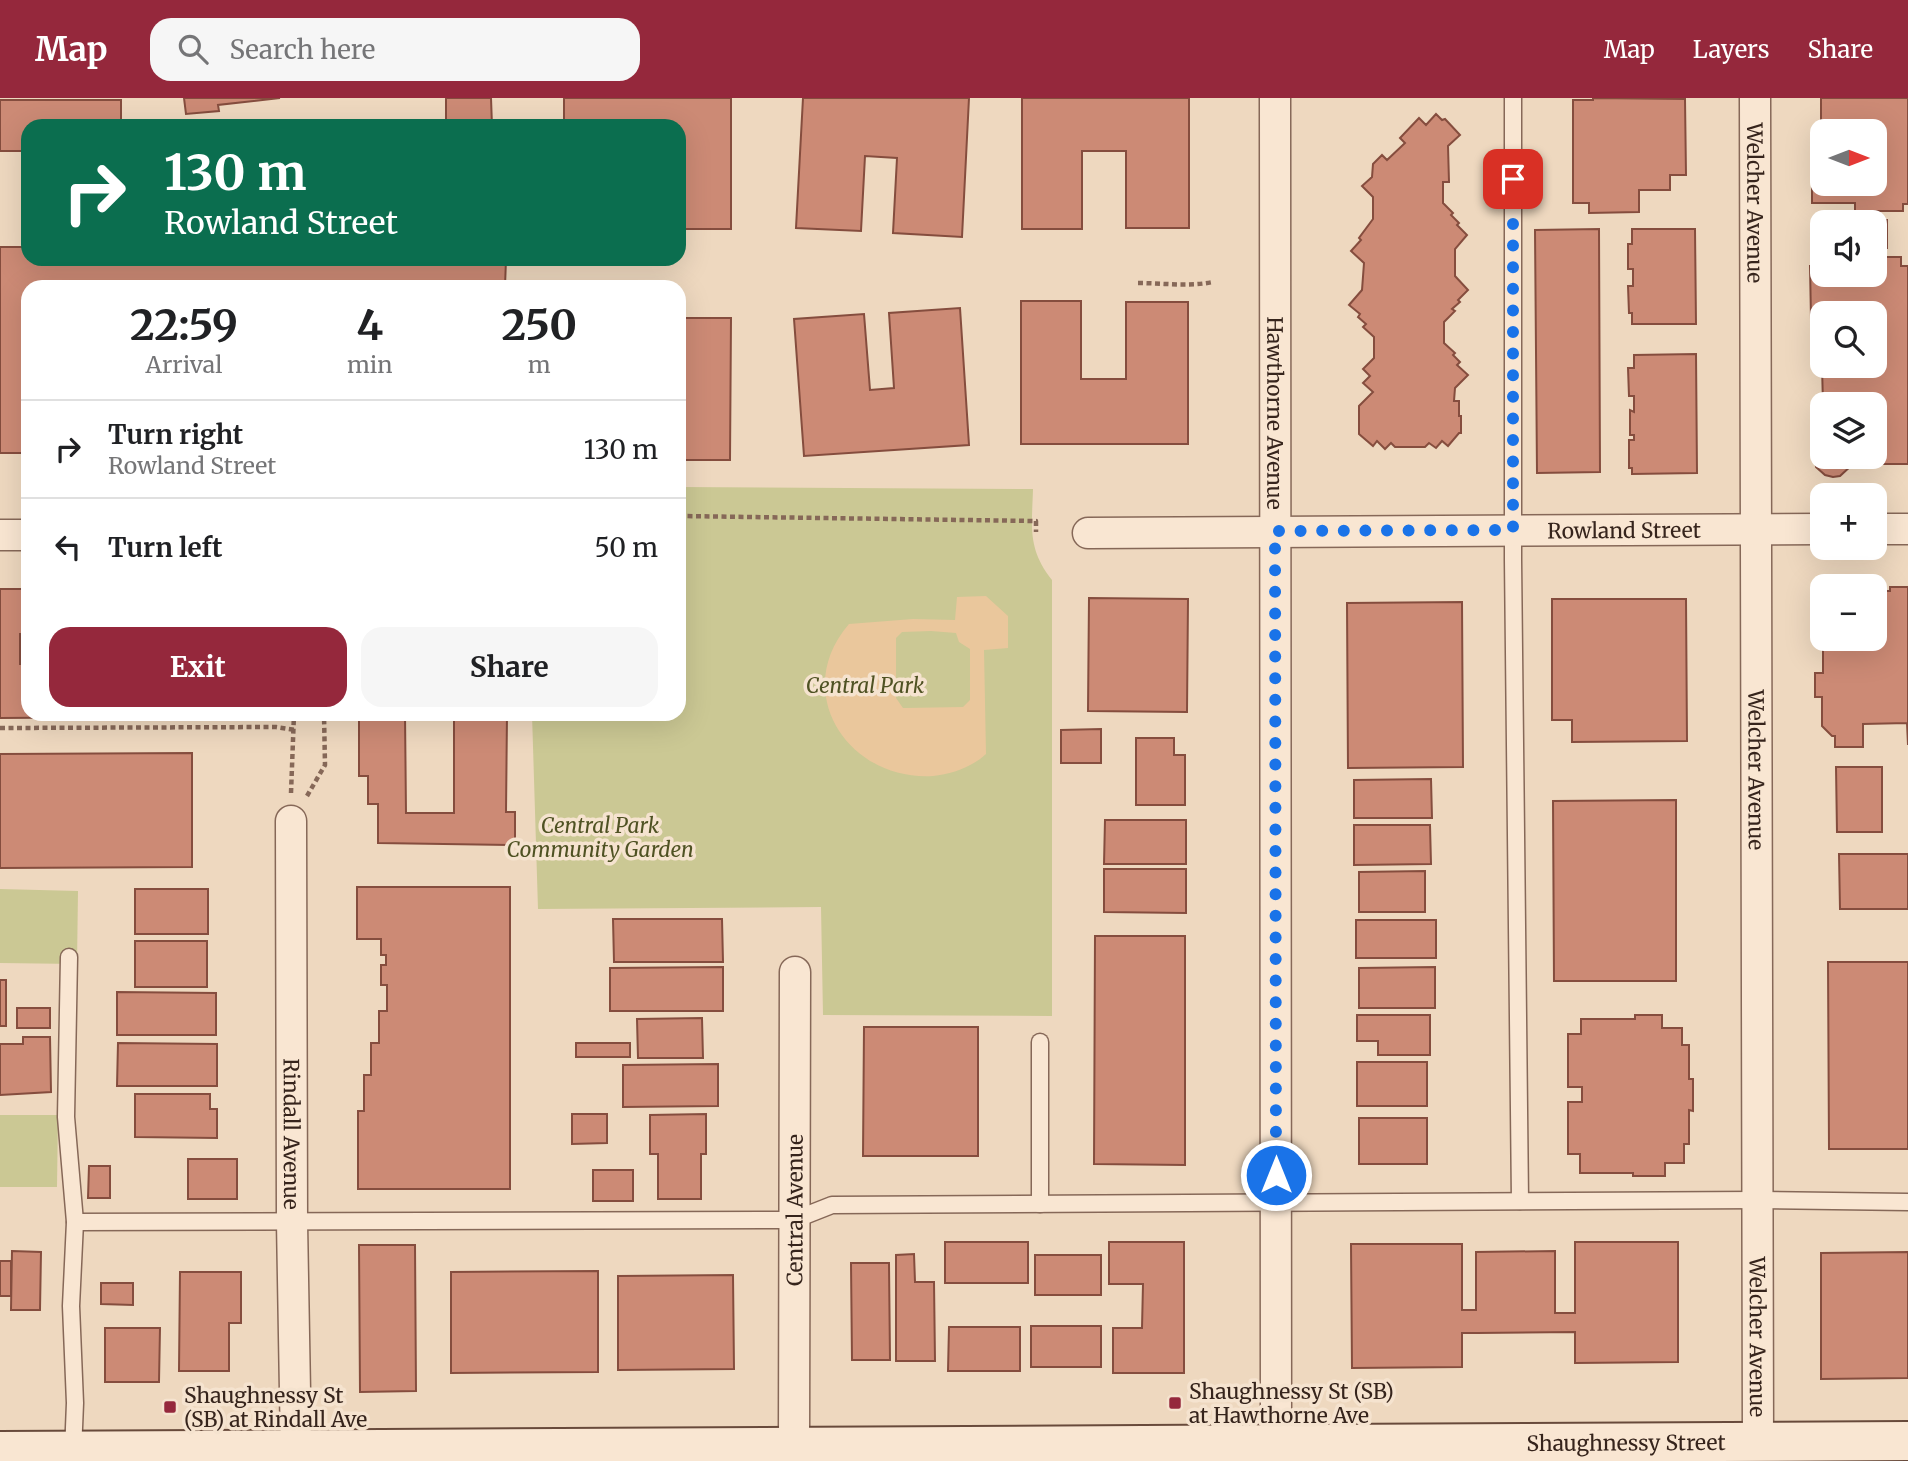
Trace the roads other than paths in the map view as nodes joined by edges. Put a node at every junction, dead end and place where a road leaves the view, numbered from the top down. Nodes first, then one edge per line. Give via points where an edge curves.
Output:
1 (1275, 98) edge
2 (1513, 98) edge
3 (1755, 98) edge
4 (1756, 529) junction
5 (1810, 529) edge
6 (1887, 529) edge
7 (1908, 529) edge
8 (1513, 530) junction
9 (1275, 531) junction
10 (1088, 533) dead end
11 (0, 535) edge
12 (21, 535) edge
13 (291, 821) road end
14 (69, 957) dead end
15 (795, 972) dead end
16 (1041, 1042) dead end
17 (1758, 1200) junction
18 (1520, 1201) junction
19 (1908, 1202) edge
20 (1276, 1203) junction
21 (1040, 1204) junction
22 (794, 1220) junction
23 (75, 1222) junction
24 (292, 1222) junction
25 (1908, 1441) edge
26 (1758, 1442) junction
27 (1276, 1444) junction
28 (794, 1446) junction
29 (296, 1448) junction
30 (0, 1451) edge
31 (1612, 1452) edge
32 (1142, 1453) edge
33 (659, 1454) edge
34 (73, 1456) edge

1 - 9 street, Hawthorne Avenue
2 - 8 lane
3 - 4 street, Welcher Avenue
4 - 5 street, Rowland Street
4 - 8 street, Rowland Street
4 - 17 street, Welcher Avenue
6 - 7 street
8 - 9 street, Rowland Street
8 - 18 lane
9 - 10 street, Rowland Street
9 - 20 street, Hawthorne Avenue
11 - 12 street
13 - 24 street, Rindall Avenue
14 - 23 lane via 66,1117
15 - 22 street, Central Avenue
16 - 21 lane
17 - 18 lane
17 - 19 lane
17 - 26 street, Welcher Avenue
18 - 20 lane
20 - 21 lane
20 - 27 street, Hawthorne Avenue
21 - 22 lane via 832,1205
22 - 24 lane
22 - 28 street, Central Avenue
23 - 24 lane
23 - 34 lane
24 - 29 street, Rindall Avenue
25 - 26 main road, Shaughnessy Street
26 - 31 main road, Shaughnessy Street
27 - 31 main road, Shaughnessy Street
27 - 32 main road, Shaughnessy Street
28 - 32 main road, Shaughnessy Street
28 - 33 main road, Shaughnessy Street
29 - 33 main road, Shaughnessy Street
29 - 34 main road, Shaughnessy Street
30 - 34 main road, Shaughnessy Street

